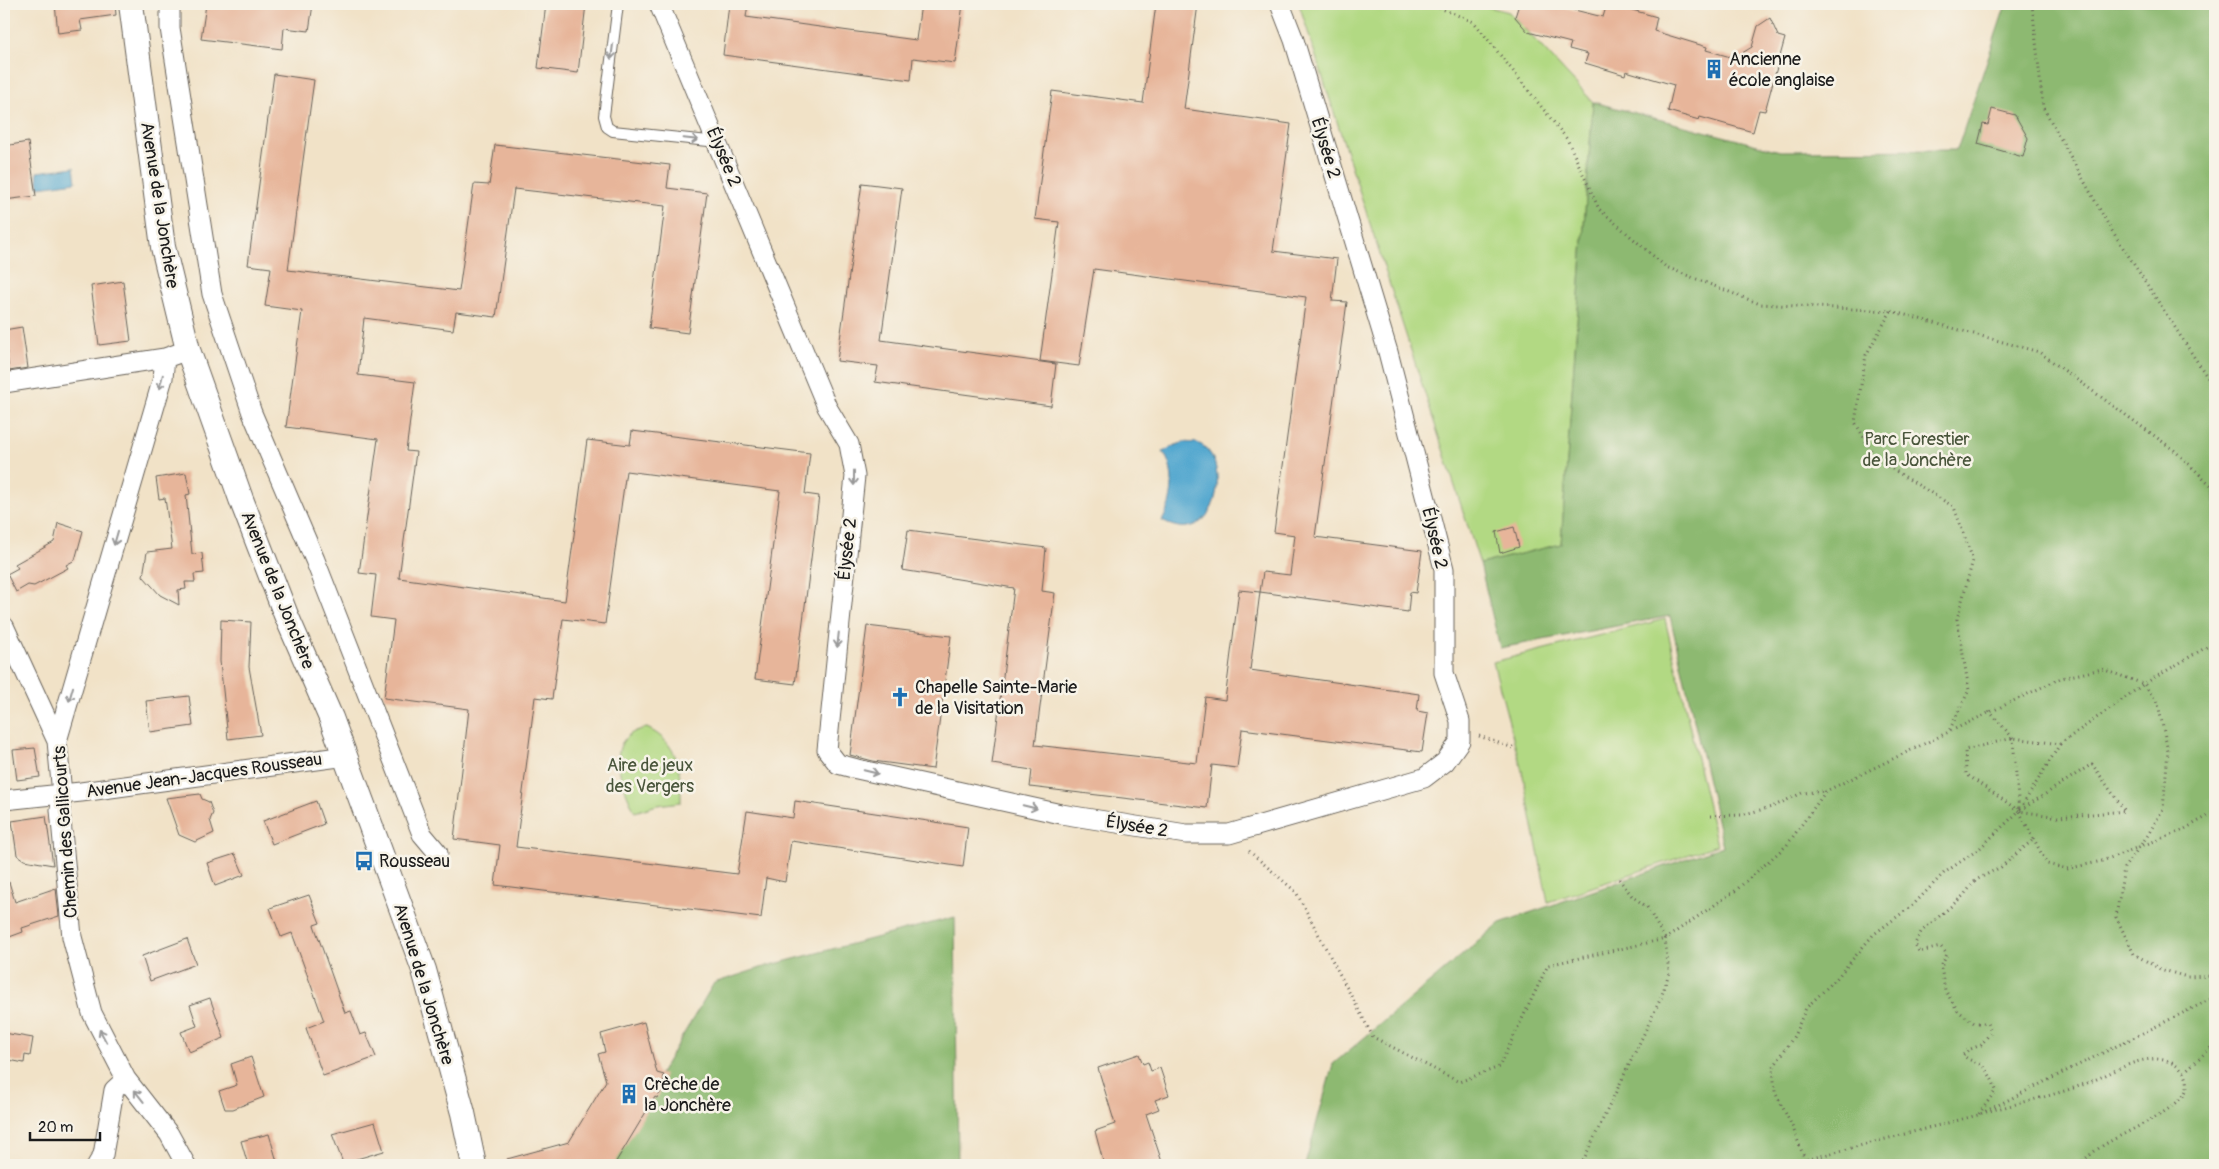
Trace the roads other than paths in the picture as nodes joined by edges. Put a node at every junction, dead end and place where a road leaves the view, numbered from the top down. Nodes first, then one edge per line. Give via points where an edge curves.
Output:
1 (131, 4) edge
2 (170, 4) edge
3 (618, 4) edge
4 (659, 4) edge
5 (1280, 4) edge
6 (718, 142) junction
7 (188, 350) junction
8 (165, 358) junction
9 (4, 383) edge
10 (4, 626) edge
11 (57, 741) junction
12 (346, 756) junction
13 (62, 794) junction
14 (4, 800) edge
15 (438, 853) dead end
16 (126, 1079) junction
17 (97, 1165) edge
18 (186, 1165) edge
19 (474, 1165) edge

1 - 7 street, Avenue de la Jonchère via 163,247
2 - 15 street via 170,28 212,294 252,413 315,560 422,834
3 -> 6 lane via 604,116 606,127 613,131
4 - 6 street, Élysée 2
6 -> 5 street, Élysée 2 via 827,407 849,444 855,476 828,750 838,764 1061,814 1186,834 1229,834 1424,778 1445,762 1460,741 1460,721 1444,673 1444,569 1388,352 1294,40
7 - 8 street
7 - 12 street, Avenue de la Jonchère via 241,499
8 - 9 street
8 -> 11 street, Chemin des Gallicourts via 162,378
10 - 11 street
11 - 13 street, Chemin des Gallicourts
12 - 13 street, Avenue Jean-Jacques Rousseau
12 - 19 street, Avenue de la Jonchère via 424,970
13 - 14 street
16 -> 13 street, Chemin des Gallicourts via 92,1013 72,937 60,810
16 - 17 street via 114,1090 103,1155
18 -> 16 street, Chemin des Gallicourts via 169,1134

